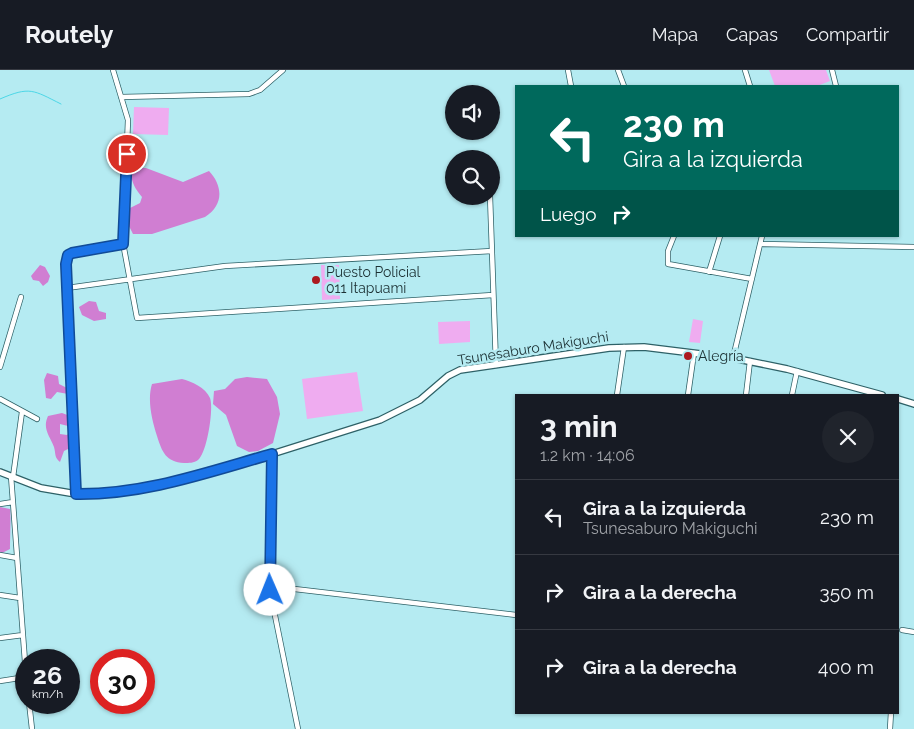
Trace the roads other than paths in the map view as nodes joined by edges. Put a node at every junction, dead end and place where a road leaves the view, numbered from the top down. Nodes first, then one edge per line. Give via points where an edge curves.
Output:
1 (113, 70) edge
2 (284, 70) edge
3 (568, 70) edge
4 (618, 70) edge
5 (745, 70) edge
6 (832, 70) edge
7 (571, 85) edge
8 (624, 85) edge
9 (750, 85) edge
10 (836, 85) edge
11 (122, 97) junction
12 (490, 205) edge
13 (674, 237) edge
14 (720, 237) edge
15 (762, 237) edge
16 (123, 244) junction
17 (760, 244) junction
18 (914, 247) edge
19 (492, 251) junction
20 (709, 272) junction
21 (752, 279) junction
22 (130, 280) junction
23 (67, 288) junction
24 (493, 295) junction
25 (21, 297) dead end
26 (624, 347) junction
27 (694, 353) junction
28 (733, 358) junction
29 (750, 362) junction
30 (496, 364) junction
31 (0, 367) edge
32 (797, 371) junction
33 (617, 394) edge
34 (688, 394) edge
35 (746, 394) edge
36 (792, 394) edge
37 (878, 394) edge
38 (0, 399) edge
39 (899, 399) edge
40 (914, 404) edge
41 (22, 412) junction
42 (37, 419) dead end
43 (272, 454) junction
44 (0, 472) edge
45 (12, 477) junction
46 (76, 494) junction
47 (13, 502) junction
48 (0, 504) edge
49 (0, 555) edge
50 (17, 558) junction
51 (269, 586) junction
52 (0, 595) edge
53 (20, 598) junction
54 (515, 615) edge
55 (902, 630) dead end
56 (914, 632) edge
57 (23, 636) junction
58 (0, 638) edge
59 (24, 649) edge
60 (15, 678) edge
61 (0, 680) edge
62 (30, 714) edge
63 (891, 714) edge
64 (32, 729) edge
65 (298, 729) edge
66 (890, 729) edge

1 - 11 street
2 - 11 street via 260,90 249,94
3 - 7 street
4 - 8 street
5 - 9 street
6 - 10 street
11 - 16 street via 128,120
12 - 19 street
13 - 20 street via 668,251 668,264
14 - 20 street
15 - 17 street
16 - 22 street
16 - 23 street via 68,255
17 - 18 street
17 - 21 street
19 - 22 street via 225,266
19 - 24 street
20 - 21 street
21 - 28 street
22 - 23 street
22 - 24 street via 137,318
23 - 46 street
24 - 30 street
25 - 31 street
26 - 27 street, Tsunesaburo Makiguchi
26 - 30 street, Tsunesaburo Makiguchi
26 - 33 street
27 - 28 street, Tsunesaburo Makiguchi
27 - 34 street
28 - 29 street, Tsunesaburo Makiguchi
29 - 32 street, Tsunesaburo Makiguchi
29 - 35 street
30 - 43 street, Tsunesaburo Makiguchi via 455,372 420,400 380,420
32 - 36 street
32 - 37 street, Tsunesaburo Makiguchi
38 - 41 street
39 - 40 street
41 - 42 street
41 - 45 street
43 - 46 street, Tsunesaburo Makiguchi via 154,487
43 - 51 street
44 - 45 street, Tsunesaburo Makiguchi
45 - 46 street, Tsunesaburo Makiguchi via 41,488
45 - 47 street
47 - 48 street
47 - 50 street
49 - 50 street
50 - 53 street
51 - 54 street
51 - 65 street
52 - 53 street
53 - 57 street
55 - 56 street
57 - 58 street
57 - 59 street
60 - 61 street
62 - 64 street
63 - 66 street

